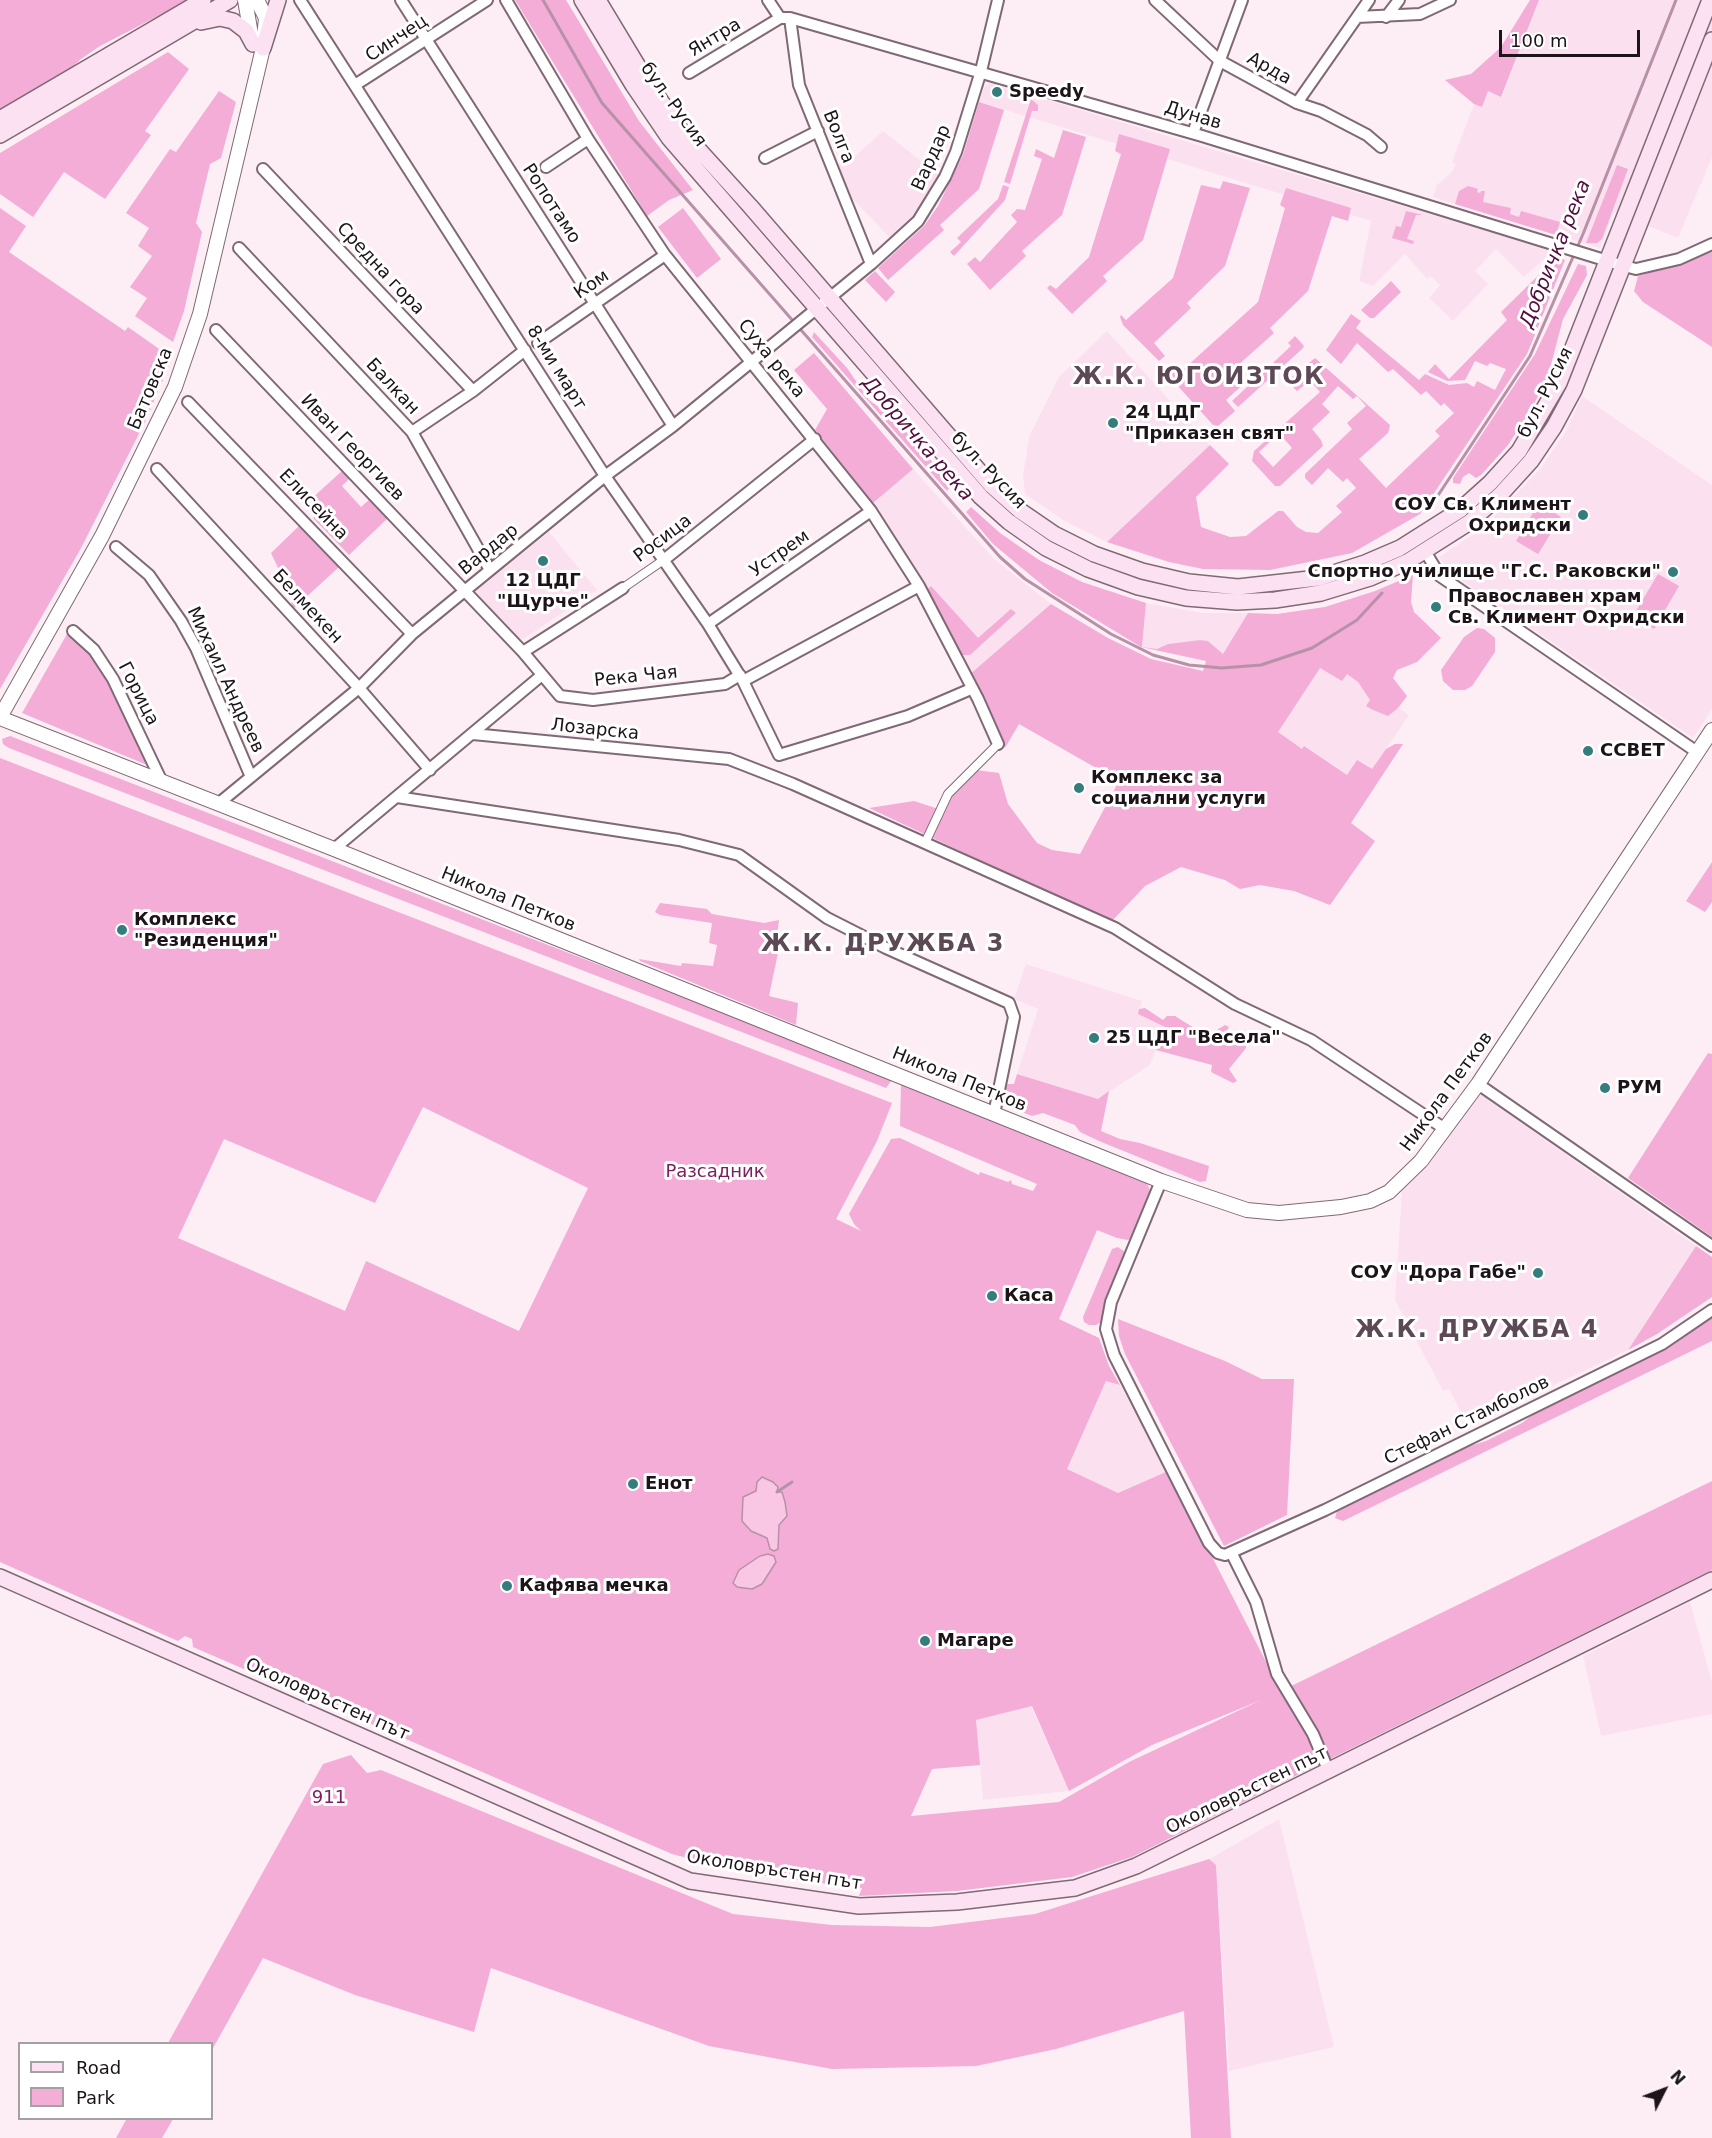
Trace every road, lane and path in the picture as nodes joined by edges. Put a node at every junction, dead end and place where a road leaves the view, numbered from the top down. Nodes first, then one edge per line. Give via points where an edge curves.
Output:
1 (203, 0) edge
2 (230, 0) edge
3 (245, 0) edge
4 (257, 0) edge
5 (278, 0) edge
6 (300, 0) edge
7 (401, 0) edge
8 (487, 0) edge
9 (506, 0) edge
10 (582, 0) edge
11 (598, 0) edge
12 (768, 0) edge
13 (998, 0) edge
14 (1155, 0) edge
15 (1242, 0) edge
16 (1369, 0) edge
17 (1399, 0) edge
18 (1450, 0) edge
19 (1710, 0) edge
20 (1357, 17) junction
21 (1386, 17) junction
22 (785, 18) junction
23 (189, 25) junction
24 (426, 39) junction
25 (1712, 40) edge
26 (258, 46) junction
27 (1220, 61) junction
28 (981, 71) junction
29 (689, 73) dead end
30 (355, 85) junction
31 (1297, 103) junction
32 (0, 119) edge
33 (818, 131) junction
34 (1193, 133) junction
35 (0, 135) edge
36 (588, 139) junction
37 (1381, 147) dead end
38 (765, 158) dead end
39 (546, 167) dead end
40 (263, 169) dead end
41 (1712, 244) edge
42 (239, 248) dead end
43 (665, 255) junction
44 (1608, 260) junction
45 (871, 264) junction
46 (1624, 266) junction
47 (595, 303) junction
48 (818, 307) junction
49 (216, 330) dead end
50 (538, 343) dead end
51 (525, 350) junction
52 (751, 361) junction
53 (473, 391) junction
54 (188, 402) dead end
55 (673, 426) junction
56 (412, 432) junction
57 (815, 439) junction
58 (157, 469) dead end
59 (605, 476) junction
60 (871, 511) junction
61 (116, 547) dead end
62 (1425, 551) junction
63 (665, 559) junction
64 (490, 570) junction
65 (919, 586) junction
66 (624, 588) joint
67 (465, 590) junction
68 (708, 624) junction
69 (73, 631) dead end
70 (412, 634) junction
71 (523, 652) junction
72 (542, 675) junction
73 (742, 678) junction
74 (359, 688) junction
75 (971, 689) junction
76 (14, 693) junction
77 (0, 717) edge
78 (24, 727) junction
79 (1712, 730) edge
80 (473, 734) junction
81 (998, 744) joint
82 (1697, 752) junction
83 (430, 770) junction
84 (251, 777) junction
85 (161, 780) junction
86 (397, 797) junction
87 (218, 804) junction
88 (925, 843) junction
89 (334, 849) junction
90 (1478, 1084) junction
91 (994, 1114) junction
92 (1445, 1129) junction
93 (1161, 1181) junction
94 (1712, 1246) edge
95 (1712, 1310) edge
96 (1232, 1554) junction
97 (0, 1577) edge
98 (1712, 1580) edge
99 (1329, 1772) junction

1 - 32 main road
2 - 23 main road
3 - 26 street
4 - 26 street, Батовска via 266,18
5 - 26 main road
6 - 30 street, 8-ми март
7 - 24 street, Ропотамо
8 - 24 street, Синчец
9 - 36 street, Суха река
10 - 48 main road, бул. Русия via 669,138
11 - 48 main road, бул. Русия via 680,129
12 - 22 street, Волга
13 - 28 street, Вардар
14 - 27 street, Арда
15 - 27 street
16 - 20 street
17 - 21 street
18 - 21 street via 1420,14
19 - 44 main road, бул. Русия
20 - 21 street
20 - 31 street
22 - 28 street, Дунав
22 - 29 street, Янтра
22 - 33 street, Волга via 799,85
23 - 26 main road via 226,19 240,26
23 - 35 main road
24 - 30 street, Синчец
24 - 47 street, Ропотамо
25 - 46 main road, бул. Русия
26 - 76 street, Батовска via 254,81 200,314 175,387 102,536
27 - 31 street, Арда
27 - 34 street
28 - 34 street, Дунав
28 - 45 street, Вардар via 956,152 931,202 918,221
30 - 51 street, 8-ми март
31 - 37 street, Арда via 1367,135
33 - 38 street
33 - 45 street, Волга
34 - 44 street, Дунав
36 - 39 street
36 - 43 street, Суха река
40 - 53 street, Средна гора
41 - 46 street via 1671,261 1636,269
42 - 56 street, Балкан
43 - 47 street, Ком
43 - 52 street, Суха река
44 - 46 street, Дунав
44 - 48 main road, бул. Русия via 1560,383 1541,419 1519,451 1460,510 1400,548 1365,563 1318,578 1238,587 1142,572 1054,534 1018,510 992,486
45 - 48 street, Вардар
46 - 62 main road, бул. Русия via 1574,390 1532,461 1470,522
47 - 50 street, Ком
47 - 55 street, Ропотамо
48 - 52 street, Вардар
48 - 62 main road, бул. Русия via 981,497 1046,548 1088,569 1186,598 1247,602 1321,593 1371,578
49 - 67 street, Иван Георгиев
51 - 53 street
51 - 59 street, 8-ми март
52 - 55 street, Вардар
52 - 57 street, Суха река
53 - 56 street
54 - 70 street, Елисейна
55 - 59 street, Вардар
56 - 64 street, Балкан
57 - 60 street, Суха река
57 - 63 street, Росица
58 - 74 street, Белмекен
59 - 63 street, 8-ми март
59 - 64 street, Вардар
60 - 65 street, Суха река
60 - 68 street, Устрем
61 - 84 street, Михаил Андреев via 149,575 181,621
62 - 82 street via 1440,576
63 - 66 street, Росица
63 - 68 street, 8-ми март
64 - 67 street, Вардар
65 - 73 street, Река Чая
65 - 75 street, Суха река
66 - 71 street, Росица
67 - 70 street, Вардар
67 - 71 street
68 - 73 street, 8-ми март
69 - 85 street, Горица via 94,650 113,679
70 - 74 street, Вардар
71 - 72 street
72 - 73 street, Река Чая via 560,696 593,699 725,684
72 - 80 street
73 - 75 street, 8-ми март via 779,755 908,716
74 - 83 street, Белмекен
74 - 84 street, Вардар
75 - 81 street, Суха река
76 - 77 street, Батовска
76 - 78 street via 15,711
77 - 78 street, Никола Петков
78 - 85 street, Никола Петков
79 - 82 street, Никола Петков
80 - 83 street
80 - 88 street, Лозарска via 729,759
81 - 88 street via 948,794
82 - 90 street, Никола Петков
83 - 86 street
84 - 87 street, Вардар
85 - 87 street, Никола Петков
86 - 89 street
86 - 91 street via 679,840 739,855 827,918 1009,1003 1014,1017
87 - 89 street, Никола Петков
88 - 92 street, Лозарска via 1115,928 1235,1004 1311,1040
89 - 91 street, Никола Петков
90 - 92 street, Никола Петков
90 - 94 street
91 - 93 street, Никола Петков
92 - 93 street, Никола Петков via 1421,1161 1389,1192 1341,1207 1280,1213 1247,1210
93 - 96 street via 1111,1302 1107,1329 1114,1355 1209,1543 1218,1553
95 - 96 street, Стефан Стамболов via 1662,1344
96 - 99 street via 1256,1602 1277,1674 1313,1734
97 - 99 main road, Околовръстен път via 690,1881 859,1906 957,1902 1075,1887 1136,1866
98 - 99 main road, Околовръстен път

